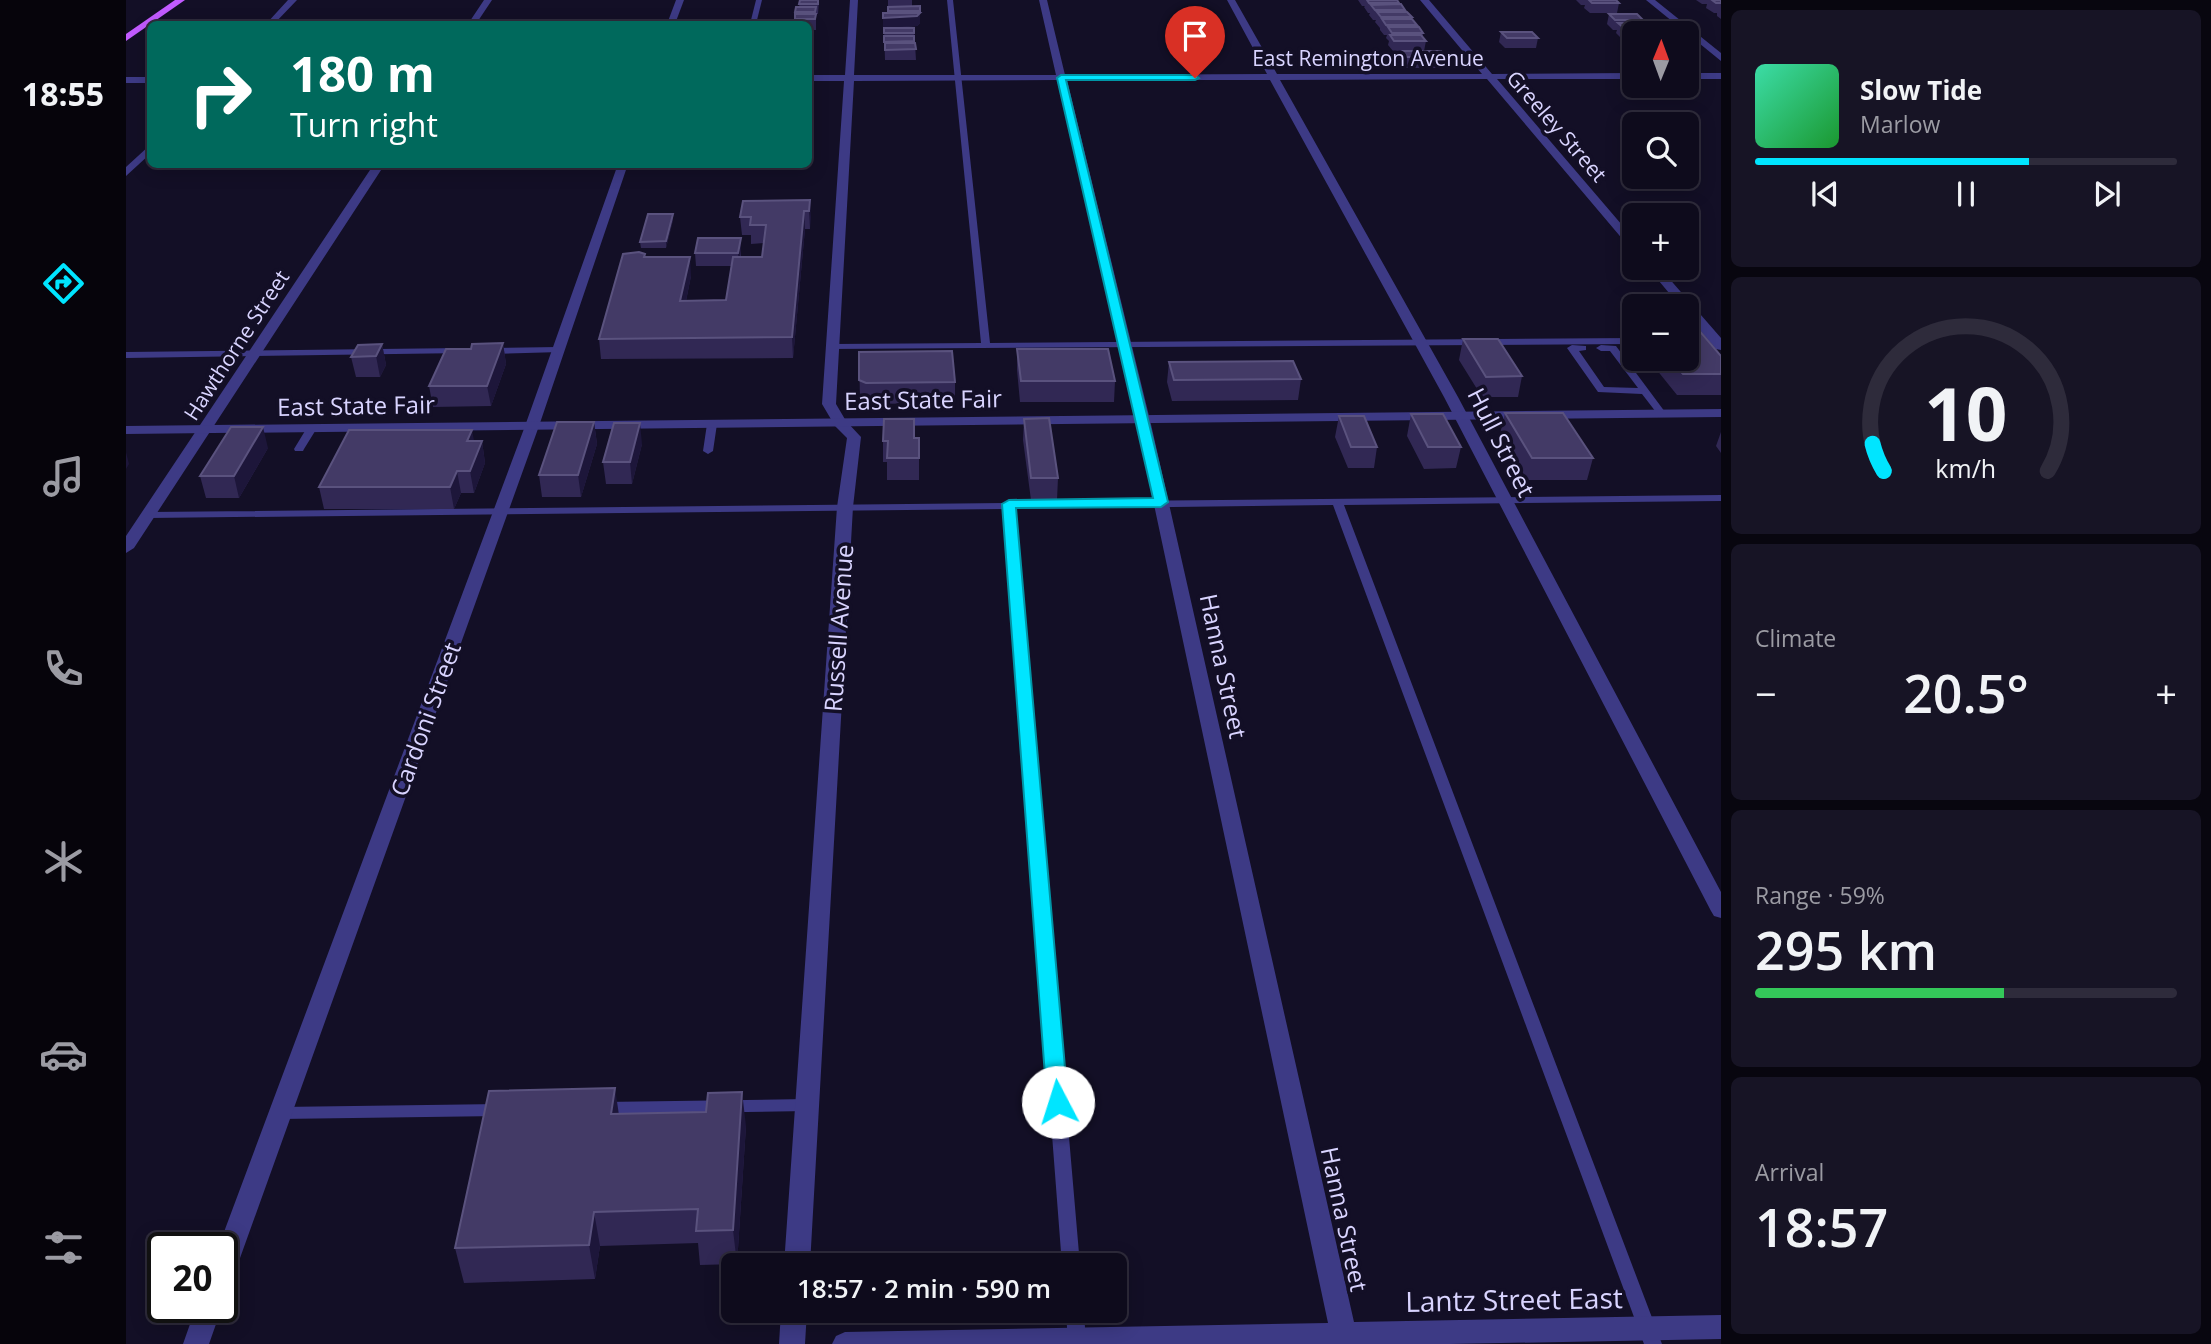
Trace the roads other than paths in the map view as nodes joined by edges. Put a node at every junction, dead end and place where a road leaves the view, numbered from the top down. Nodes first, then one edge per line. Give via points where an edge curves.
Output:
1 (181, 0) edge
2 (293, 0) edge
3 (488, 0) edge
4 (680, 0) edge
5 (759, 0) edge
6 (854, 0) edge
7 (950, 0) edge
8 (1043, 0) edge
9 (1231, 0) edge
10 (1424, 0) edge
11 (1650, 0) edge
12 (151, 21) edge
13 (273, 21) edge
14 (474, 21) edge
15 (672, 21) edge
16 (754, 21) edge
17 (147, 23) edge
18 (126, 38) edge
19 (1721, 58) edge
20 (1490, 76) junction
21 (1622, 76) edge
22 (1699, 76) edge
23 (1721, 76) edge
24 (1275, 77) junction
25 (812, 78) edge
26 (848, 78) junction
27 (958, 78) junction
28 (1061, 78) junction
29 (126, 80) edge
30 (147, 80) edge
31 (147, 151) edge
32 (377, 168) edge
33 (622, 168) edge
34 (126, 173) edge
35 (1622, 232) edge
36 (1664, 280) edge
37 (1676, 294) edge
38 (1699, 320) edge
39 (1622, 341) edge
40 (1699, 341) edge
41 (1719, 342) edge
42 (1420, 344) junction
43 (986, 345) junction
44 (1125, 345) junction
45 (832, 347) junction
46 (558, 350) junction
47 (255, 354) junction
48 (126, 355) edge
49 (1644, 391) junction
50 (1662, 414) junction
51 (1721, 414) edge
52 (1460, 415) junction
53 (1143, 420) junction
54 (840, 423) junction
55 (712, 424) junction
56 (532, 426) junction
57 (312, 428) junction
58 (126, 430) edge
59 (206, 430) junction
60 (299, 449) dead end
61 (708, 450) dead end
62 (1721, 498) edge
63 (1504, 499) junction
64 (268, 501) dead end
65 (1337, 501) junction
66 (1161, 502) junction
67 (1009, 504) junction
68 (845, 506) junction
69 (500, 511) junction
70 (275, 513) junction
71 (149, 515) junction
72 (126, 548) edge
73 (1721, 911) edge
74 (807, 1105) junction
75 (585, 1109) edge
76 (516, 1110) edge
77 (280, 1113) junction
78 (237, 1232) edge
79 (798, 1253) edge
80 (1070, 1253) edge
81 (203, 1323) edge
82 (793, 1323) edge
83 (1076, 1323) edge
84 (1721, 1326) edge
85 (1650, 1336) edge
86 (1345, 1339) edge
87 (1077, 1342) edge
88 (196, 1344) edge
89 (792, 1344) edge
90 (845, 1344) edge

1 - 12 main road
2 - 13 street
3 - 14 street
4 - 15 street
5 - 16 lane
6 - 26 street, Russell Avenue
7 - 27 lane
8 - 28 street, Hanna Street
9 - 24 street, Hull Street
10 - 20 street, Greeley Street
11 - 19 street
17 - 18 main road
20 - 21 street, East Remington Avenue
20 - 24 street, East Remington Avenue
20 - 35 street, Greeley Street
22 - 23 street
24 - 28 street, East Remington Avenue
24 - 42 street, Hull Street
25 - 26 street, East Remington Avenue
26 - 27 street, East Remington Avenue
26 - 45 street, Russell Avenue
27 - 28 street, East Remington Avenue
27 - 43 lane
28 - 44 street, Hanna Street
29 - 30 street
31 - 34 street
32 - 47 street, Hawthorne Street
33 - 46 street, Cardoni Street
36 - 37 street
38 - 41 street
39 - 42 lane
40 - 41 lane
42 - 44 lane
42 - 52 street, Hull Street
43 - 44 lane
43 - 45 lane
44 - 53 street, Hanna Street
45 - 54 street, Russell Avenue via 829,404
46 - 47 lane
46 - 56 street, Cardoni Street
47 - 48 lane
47 - 59 street, Hawthorne Street
49 - 49 lane via 1613,348 1572,348 1601,390
49 - 50 lane
50 - 51 street, East State Fair
50 - 52 street, East State Fair
52 - 53 street, East State Fair
52 - 63 street, Hull Street
53 - 54 street, East State Fair
53 - 66 street, Hanna Street
54 - 55 street, East State Fair
54 - 68 street, Russell Avenue via 855,437
55 - 56 street, East State Fair
55 - 61 lane
56 - 57 street, East State Fair
56 - 69 street, Cardoni Street
57 - 59 street, East State Fair
57 - 60 lane
58 - 59 street, East State Fair
59 - 71 street, Hawthorne Street
62 - 63 lane
63 - 65 lane
63 - 73 street, Hull Street
64 - 70 lane
65 - 66 lane
65 - 85 lane
66 - 67 lane
66 - 86 street, Hanna Street
67 - 68 lane
67 - 80 lane
68 - 69 lane
68 - 74 street, Russell Avenue
69 - 70 lane
69 - 77 street, Cardoni Street
70 - 71 lane
71 - 72 street, Hawthorne Street
74 - 75 lane
74 - 79 street, Russell Avenue
76 - 77 lane
77 - 78 street, Cardoni Street
81 - 88 street
82 - 89 street
83 - 87 lane
84 - 85 street, Lantz Street East
85 - 86 street, Lantz Street East
86 - 87 street, Lantz Street East
87 - 90 street, Lantz Street East

